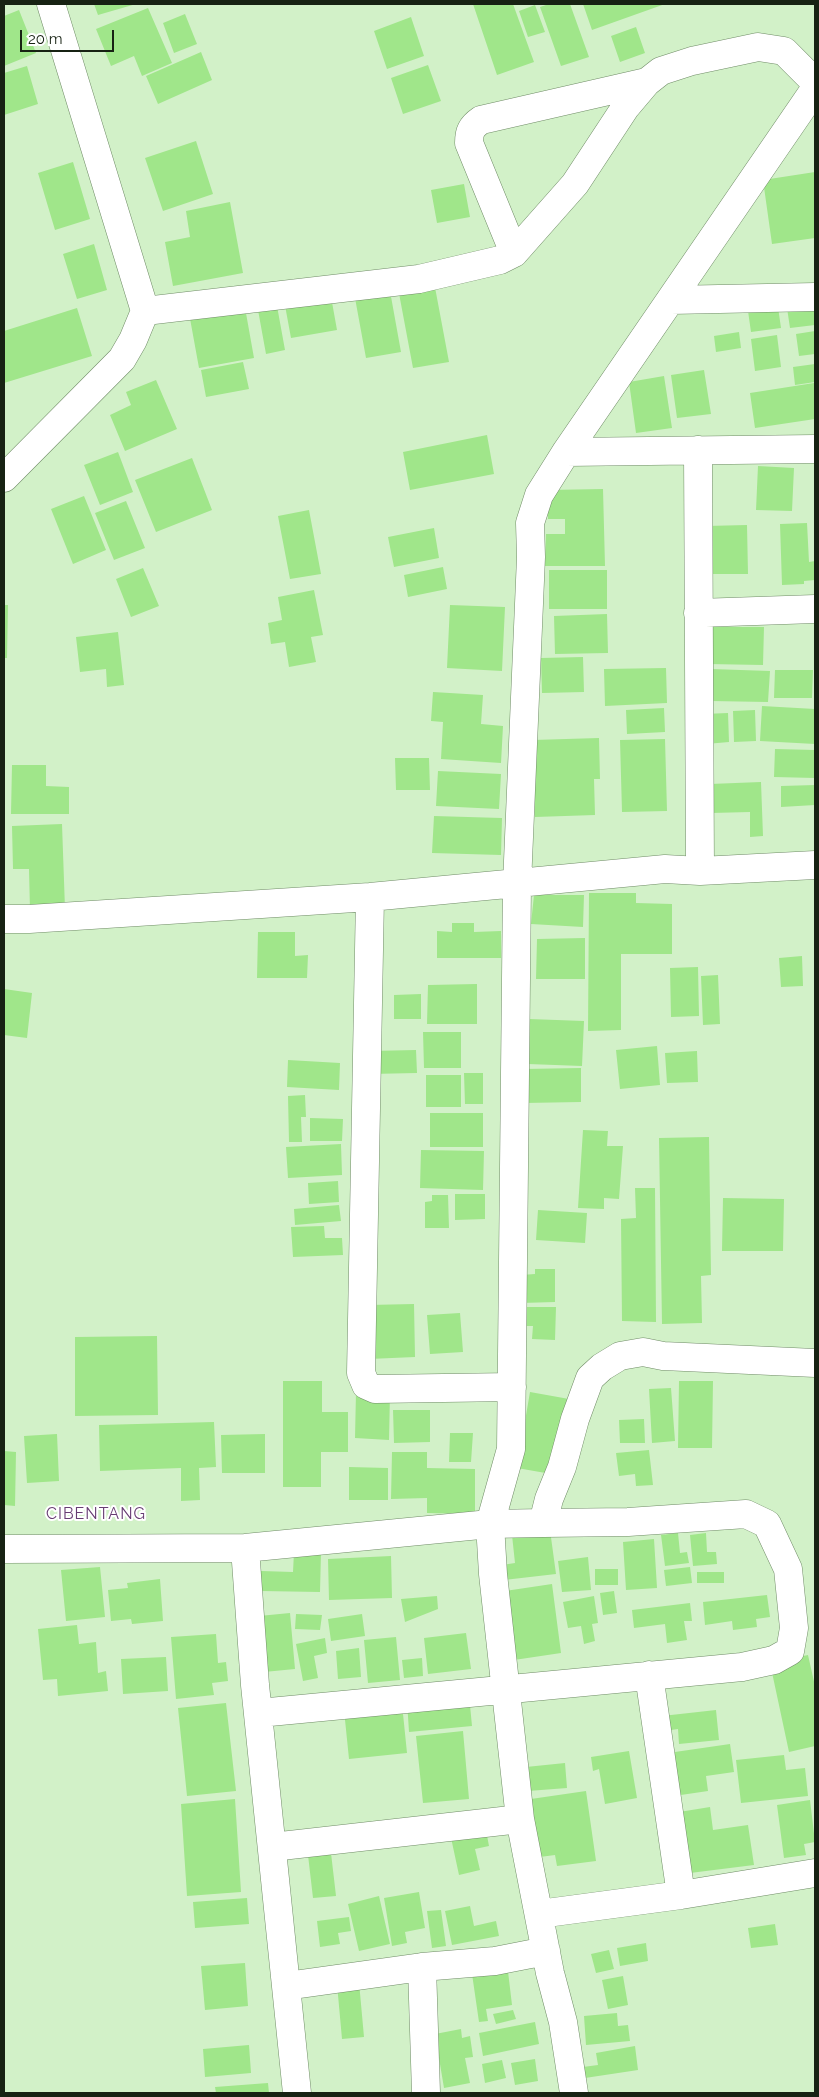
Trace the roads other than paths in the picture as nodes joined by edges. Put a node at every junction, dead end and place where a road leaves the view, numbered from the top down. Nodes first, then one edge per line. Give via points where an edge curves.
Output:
1 (51, 4) edge
2 (647, 82) junction
3 (815, 82) edge
4 (815, 89) edge
5 (514, 253) junction
6 (815, 297) edge
7 (670, 300) junction
8 (144, 311) junction
9 (815, 449) edge
10 (698, 450) junction
11 (566, 452) junction
12 (4, 478) edge
13 (815, 609) edge
14 (698, 613) junction
15 (815, 865) edge
16 (700, 871) junction
17 (517, 884) junction
18 (370, 897) junction
19 (4, 919) edge
20 (815, 1363) edge
21 (512, 1387) junction
22 (543, 1523) junction
23 (490, 1524) junction
24 (245, 1548) junction
25 (4, 1549) edge
26 (649, 1675) junction
27 (505, 1688) junction
28 (259, 1713) junction
29 (520, 1819) junction
30 (272, 1847) junction
31 (815, 1874) edge
32 (681, 1895) junction
33 (539, 1914) junction
34 (546, 1951) junction
35 (422, 1967) junction
36 (286, 1986) junction
37 (297, 2093) edge
38 (426, 2093) edge
39 (574, 2093) edge

1 - 8 street
2 - 3 street via 661,71 692,61 758,47 784,51
2 - 5 street via 625,108 575,184
2 - 5 street via 481,120 473,126 469,143
4 - 7 street
5 - 8 street via 500,260 419,279
6 - 7 street
7 - 11 street
8 - 12 street via 122,359
9 - 10 street
10 - 11 street
10 - 14 street
11 - 17 street via 539,495 530,523
13 - 14 street
14 - 16 street
15 - 16 street
16 - 17 street via 665,869
17 - 18 street
17 - 21 street
18 - 19 street
18 - 21 street via 361,1373 366,1385 375,1390
20 - 22 street via 663,1356 643,1352 620,1356 590,1378
21 - 23 street via 511,1450
22 - 23 street
22 - 26 street via 628,1522 746,1514 767,1524 788,1570 794,1628 790,1651 774,1660 742,1667
23 - 24 street
23 - 27 street
24 - 25 street
24 - 28 street
26 - 27 street
26 - 32 street
27 - 28 street
27 - 29 street
28 - 30 street
29 - 30 street
29 - 33 street
30 - 36 street
31 - 32 street
32 - 33 street
33 - 34 street
34 - 35 street via 496,1961
34 - 39 street via 563,2022
35 - 36 street
35 - 38 street
36 - 37 street

